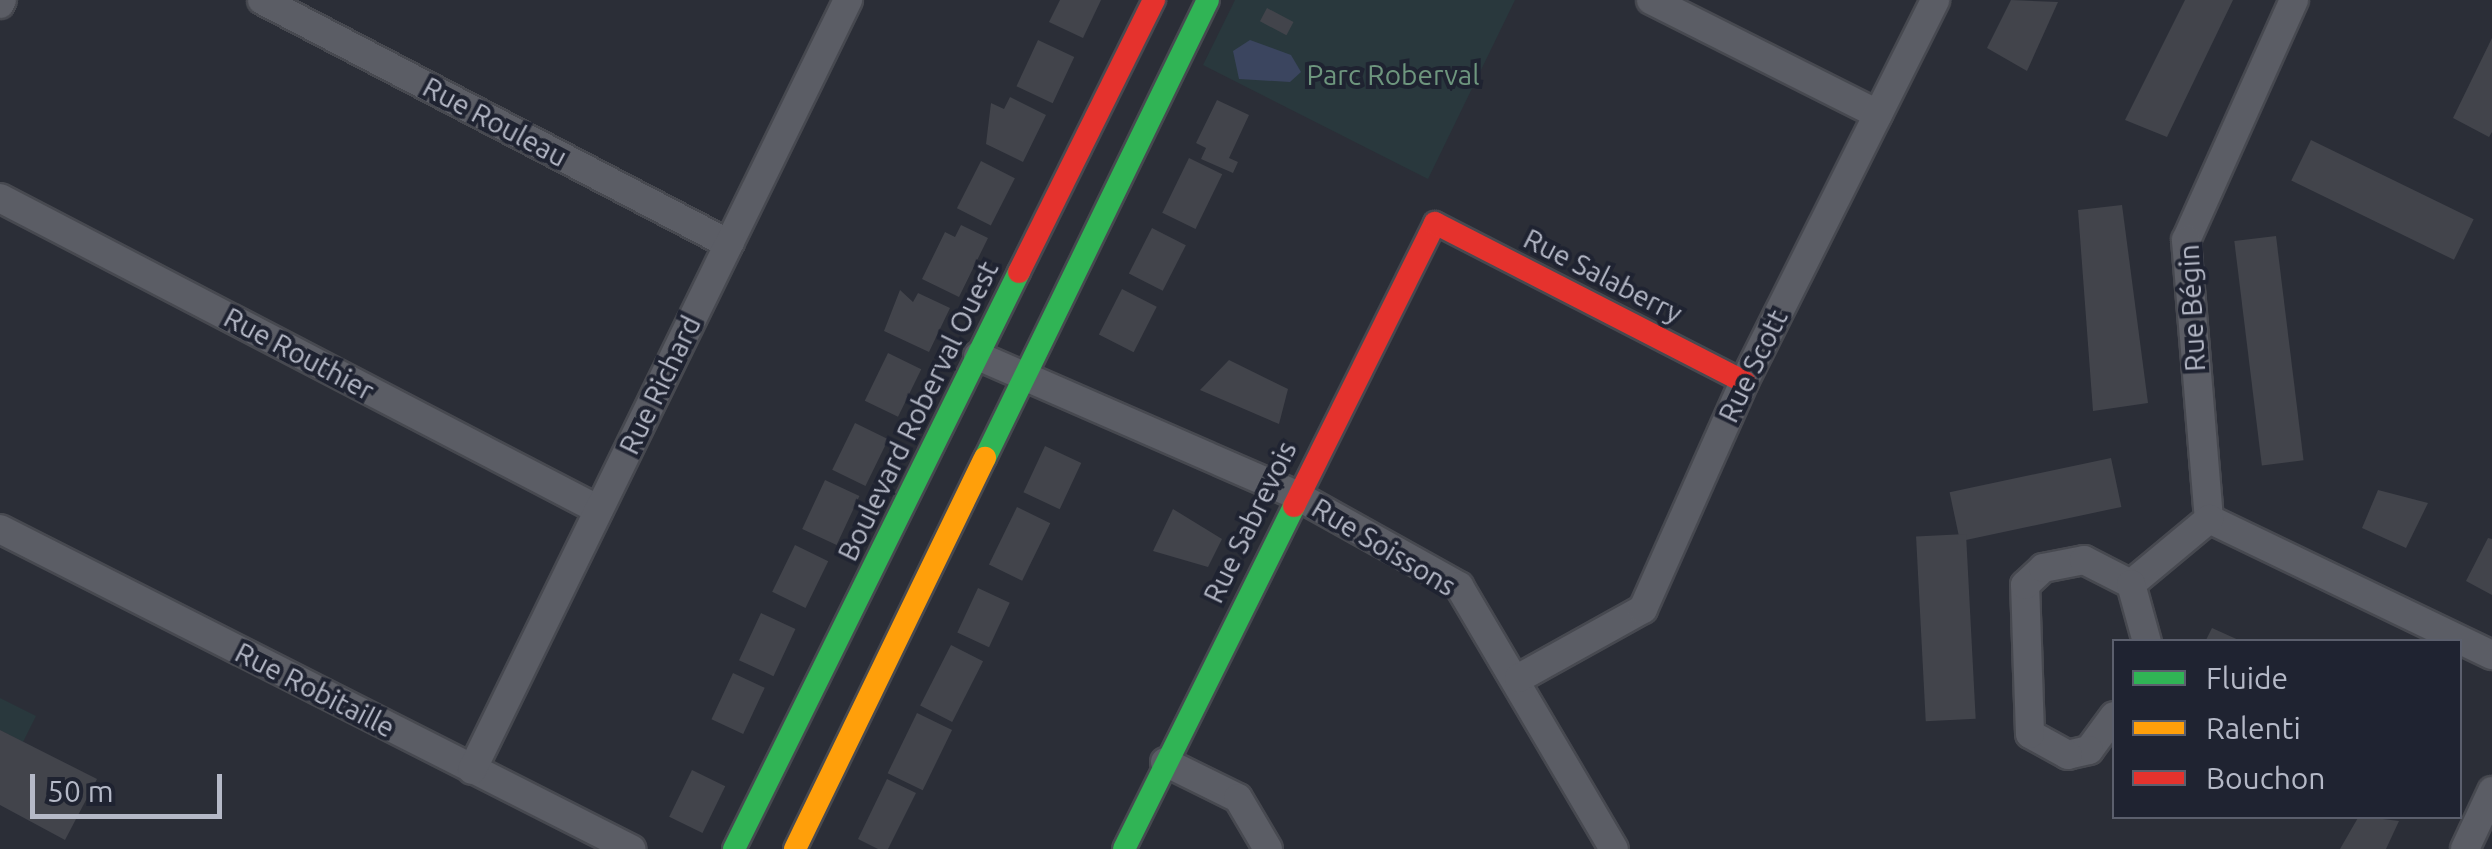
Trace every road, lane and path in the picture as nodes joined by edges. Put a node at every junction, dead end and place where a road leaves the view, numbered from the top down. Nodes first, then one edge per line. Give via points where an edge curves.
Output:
1 (262, 0) edge
2 (848, 0) edge
3 (1154, 0) edge
4 (1208, 0) edge
5 (1652, 0) edge
6 (1935, 0) edge
7 (2294, 0) edge
8 (1878, 114) junction
9 (0, 198) edge
10 (1435, 224) joint
11 (729, 244) junction
12 (978, 356) junction
13 (1028, 379) junction
14 (1744, 382) junction
15 (1296, 496) junction
16 (599, 510) junction
17 (2209, 519) junction
18 (0, 529) edge
19 (2131, 584) junction
20 (2145, 639) edge
21 (2461, 639) edge
22 (2462, 640) edge
23 (2492, 654) edge
24 (1519, 678) junction
25 (2112, 719) edge
26 (1165, 762) junction
27 (472, 770) junction
28 (2492, 791) edge
29 (631, 849) edge
30 (734, 849) edge
31 (795, 849) edge
32 (1124, 849) edge
33 (1268, 849) edge
34 (1614, 849) edge
35 (2465, 849) edge

1 - 11 street, Rue Rouleau
2 - 11 street, Rue Richard
3 - 12 street, Boulevard Roberval Ouest
4 - 13 street
5 - 8 street
6 - 8 street, Rue Scott
7 - 17 street, Rue Bégin via 2186,240
8 - 14 street, Rue Scott
9 - 16 street, Rue Routhier
10 - 14 street, Rue Salaberry
10 - 15 street, Rue Sabrevois
11 - 16 street, Rue Richard
12 - 13 street, Rue Soissons
12 - 30 street, Boulevard Roberval Ouest
13 - 15 street, Rue Soissons
13 - 31 street
14 - 24 street, Rue Scott via 1643,610
15 - 24 street, Rue Soissons via 1458,586
15 - 26 street, Rue Sabrevois
16 - 27 street, Rue Richard
17 - 19 street
17 - 21 street
18 - 27 street, Rue Robitaille
19 - 20 street
19 - 25 street via 2084,560 2025,584 2020,604 2030,734 2068,755 2089,750
22 - 23 street
24 - 34 street, Rue Soissons
26 - 32 street, Rue Sabrevois
26 - 33 street via 1238,798
27 - 29 street, Rue Robitaille
28 - 35 street

